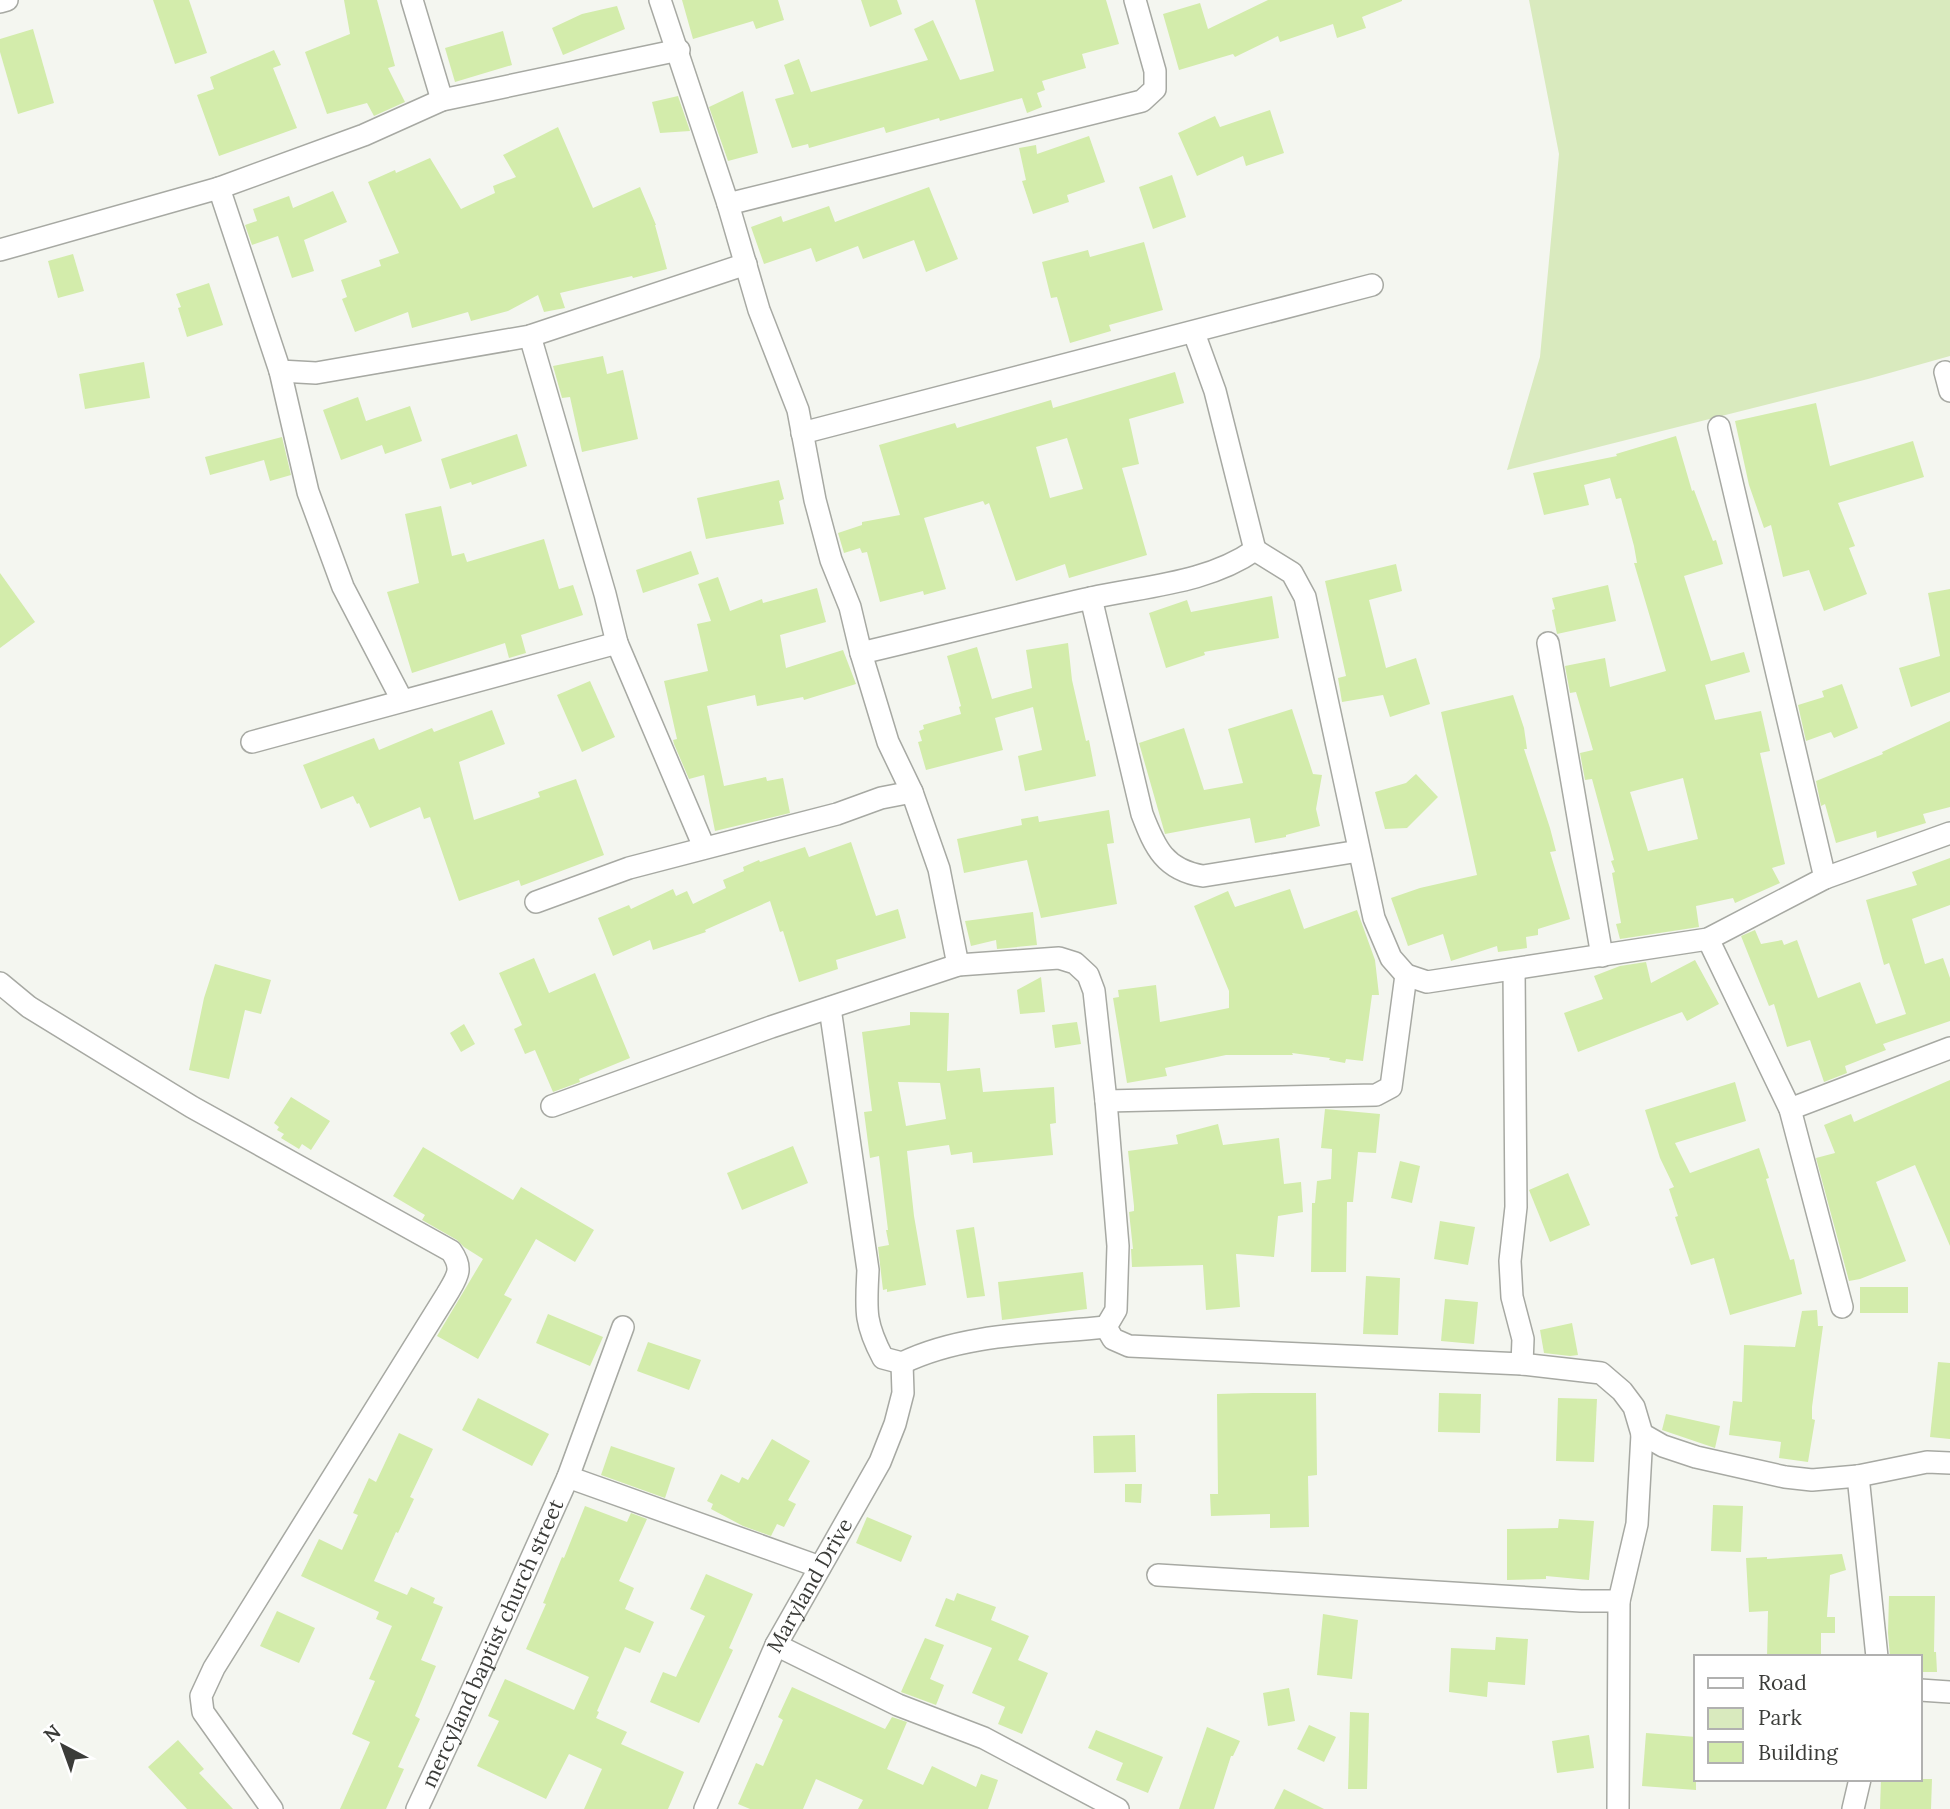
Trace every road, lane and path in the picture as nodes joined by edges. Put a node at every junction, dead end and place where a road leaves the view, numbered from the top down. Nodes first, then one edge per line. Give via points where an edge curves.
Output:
1 (7, 0) edge
2 (411, 0) edge
3 (660, 0) edge
4 (1135, 0) edge
5 (0, 2) edge
6 (678, 50) junction
7 (442, 100) junction
8 (219, 188) junction
9 (728, 204) junction
10 (0, 250) edge
11 (746, 264) junction
12 (1372, 285) dead end
13 (1194, 333) junction
14 (530, 336) junction
15 (280, 371) junction
16 (1718, 428) dead end
17 (802, 433) junction
18 (1255, 550) junction
19 (1091, 598) junction
20 (617, 643) junction
21 (1548, 643) dead end
22 (861, 653) junction
23 (402, 700) junction
24 (251, 742) dead end
25 (912, 792) junction
26 (1950, 833) edge
27 (704, 847) junction
28 (1359, 851) junction
29 (1825, 878) junction
30 (536, 902) dead end
31 (1708, 939) junction
32 (1602, 956) junction
33 (958, 965) junction
34 (1514, 969) junction
35 (1406, 975) junction
36 (0, 983) edge
37 (830, 1008) junction
38 (1950, 1048) edge
39 (1107, 1101) junction
40 (552, 1106) dead end
41 (1790, 1109) junction
42 (1842, 1307) dead end
43 (623, 1327) dead end
44 (1106, 1327) junction
45 (902, 1363) junction
46 (1522, 1364) junction
47 (1642, 1434) junction
48 (1950, 1463) edge
49 (1858, 1476) junction
50 (568, 1477) junction
51 (820, 1567) junction
52 (1158, 1576) dead end
53 (1619, 1601) junction
54 (776, 1646) junction
55 (1877, 1655) edge
56 (1922, 1690) edge
57 (1950, 1692) edge
58 (1860, 1781) edge
59 (272, 1809) edge
60 (417, 1809) edge
61 (705, 1809) edge
62 (1118, 1809) edge
63 (1618, 1809) edge
64 (1853, 1809) edge

1 - 5 street
2 - 7 street
3 - 6 street
4 - 9 street via 1155,71 1155,89 1142,101
6 - 7 street
6 - 9 street
7 - 8 street via 363,135
8 - 10 street
8 - 15 street
9 - 11 street
11 - 14 street
11 - 17 street via 799,410
12 - 13 street
13 - 17 street
13 - 18 street via 1215,391
14 - 15 street via 316,373
14 - 20 street
15 - 23 street via 308,492 343,587
16 - 29 street
17 - 22 street via 831,560 850,607
18 - 19 street via 1236,564 1182,580
18 - 28 street via 1292,573 1305,597
19 - 22 street
19 - 28 street via 1142,814 1164,857 1184,873 1203,876
20 - 23 street
20 - 27 street
21 - 32 street
22 - 25 street via 888,742
23 - 24 street
25 - 27 street
25 - 33 street via 939,869
26 - 29 street
27 - 30 street
28 - 35 street via 1374,918 1391,958
29 - 31 street
31 - 32 street
31 - 41 street
32 - 34 street
33 - 37 street
33 - 39 street via 1059,958 1075,963 1088,975 1094,991
34 - 35 street via 1427,982
34 - 46 street via 1516,1207 1510,1261 1512,1297 1523,1339
35 - 39 street via 1391,1087 1376,1095
36 - 59 street via 29,1007 191,1107 451,1251 457,1259 459,1273 447,1294 214,1668 201,1696 203,1712
37 - 40 street
37 - 45 street via 868,1270 869,1331 883,1358
38 - 41 street
39 - 44 street via 1118,1246 1116,1310
41 - 42 street
43 - 50 street, mercyland baptist church street
44 - 45 street via 969,1341
44 - 46 street via 1113,1339 1129,1346
45 - 51 street, Maryland Drive via 903,1393 895,1424
46 - 47 street via 1601,1373 1634,1407
47 - 49 street via 1696,1457 1784,1477
47 - 53 street via 1637,1524
48 - 49 street via 1927,1462
49 - 55 street
50 - 51 street, mercyland baptist church street
50 - 60 street, mercyland baptist church street
51 - 54 street, Maryland Drive
52 - 53 street
53 - 63 street
54 - 61 street, Maryland Drive
54 - 62 street via 898,1705 984,1738
56 - 57 street
58 - 64 street

